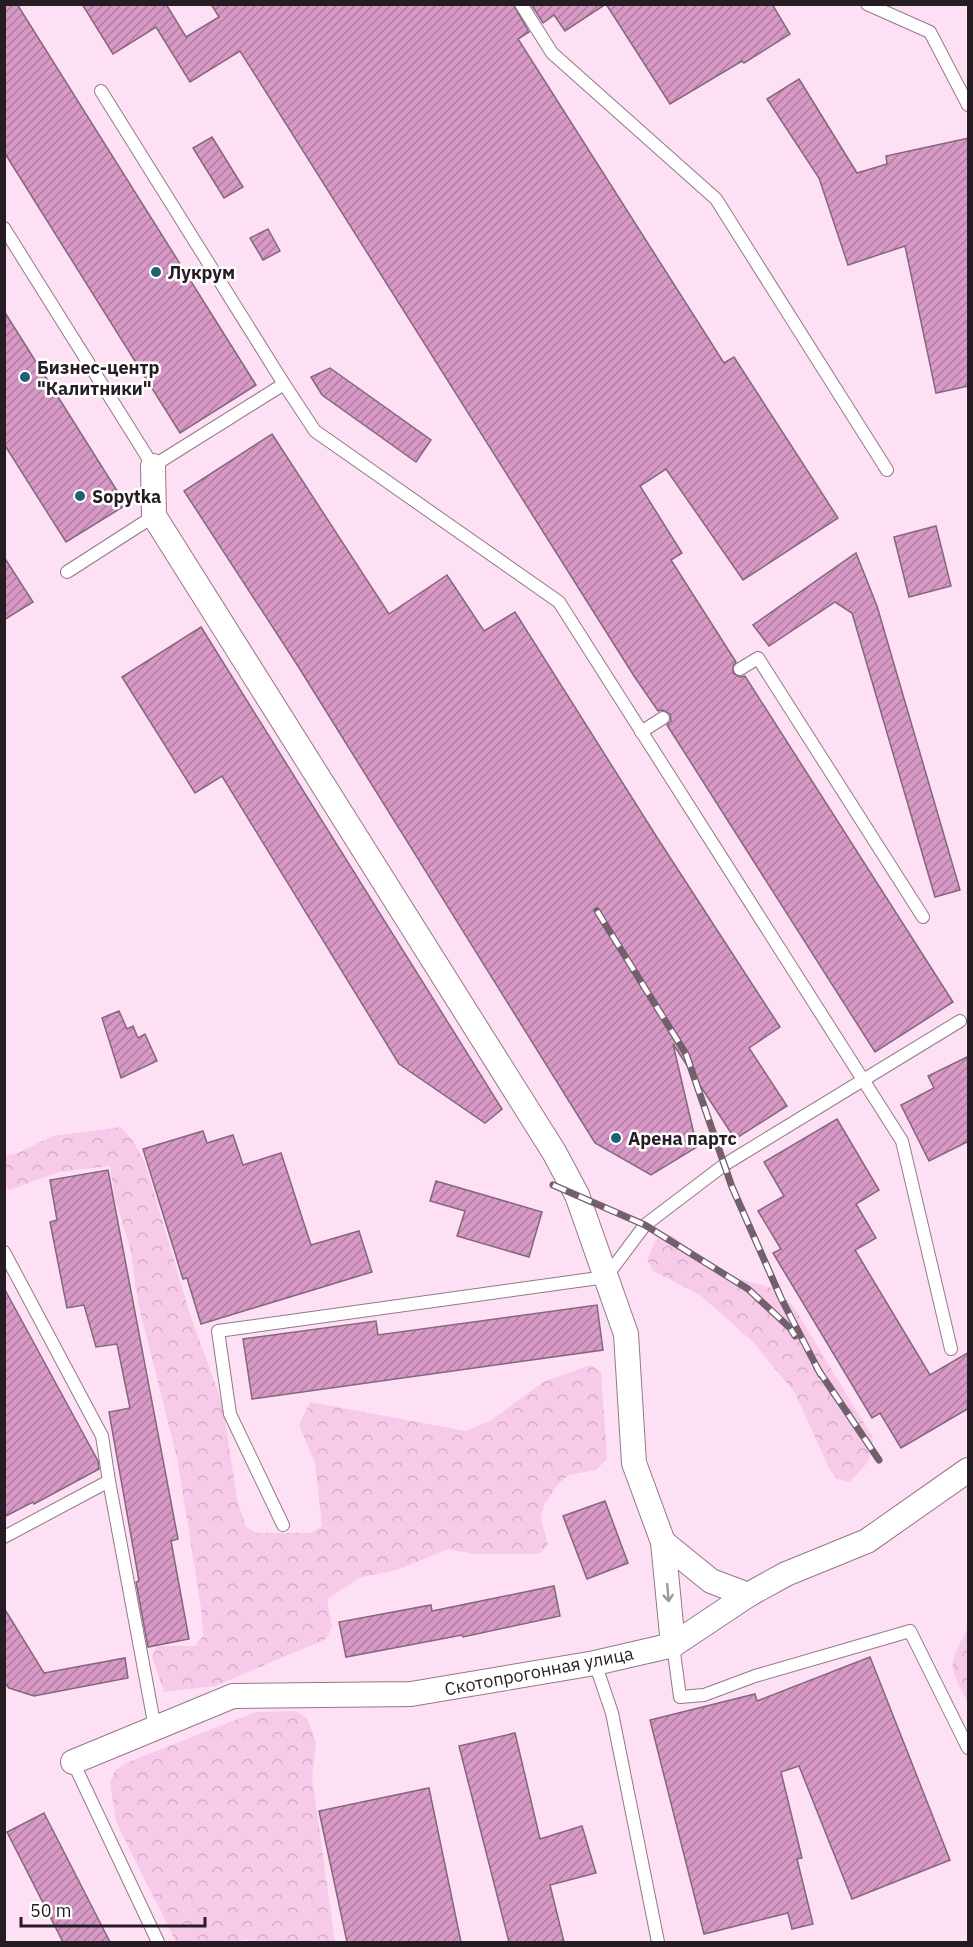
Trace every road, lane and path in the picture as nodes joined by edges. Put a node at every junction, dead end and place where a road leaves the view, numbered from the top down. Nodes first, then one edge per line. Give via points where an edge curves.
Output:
1 (521, 4) edge
2 (867, 4) edge
3 (101, 91) dead end
4 (969, 105) edge
5 (4, 228) edge
6 (284, 384) junction
7 (153, 466) junction
8 (888, 471) dead end
9 (154, 516) junction
10 (67, 572) dead end
11 (740, 669) dead end
12 (663, 718) dead end
13 (642, 732) junction
14 (923, 917) dead end
15 (960, 1021) dead end
16 (863, 1080) junction
17 (4, 1252) edge
18 (606, 1277) junction
19 (951, 1349) dead end
20 (969, 1470) edge
21 (109, 1481) junction
22 (283, 1525) dead end
23 (4, 1537) edge
24 (663, 1542) junction
25 (748, 1595) junction
26 (673, 1645) junction
27 (595, 1663) junction
28 (155, 1728) junction
29 (969, 1748) edge
30 (73, 1762) joint
31 (158, 1942) edge
32 (658, 1942) edge

1 - 8 lane via 552,53 716,199
2 - 4 lane via 930,32
3 - 6 lane
5 - 7 lane
6 - 7 lane
6 - 13 lane via 315,431 559,602
7 - 9 street
9 - 10 lane
9 - 18 street via 554,1152 577,1195
11 - 14 lane via 758,658
12 - 13 lane
13 - 16 lane
15 - 16 lane
16 - 18 lane via 724,1165 645,1225
16 - 19 lane via 902,1141
17 - 21 lane via 102,1436
18 - 22 lane via 218,1331 230,1414
18 - 24 street via 626,1334 634,1463
20 - 25 street, Скотопрогонная улица via 867,1540 786,1574
21 - 23 lane
21 - 28 lane
24 - 25 street via 711,1581
24 -> 26 street
25 - 26 street, Скотопрогонная улица
26 - 27 street, Скотопрогонная улица
26 - 29 lane via 680,1697 704,1695 755,1676 910,1631
27 - 28 street, Скотопрогонная улица via 411,1694 233,1696
27 - 32 lane via 612,1713
28 - 30 street, Скотопрогонная улица
30 - 31 lane

